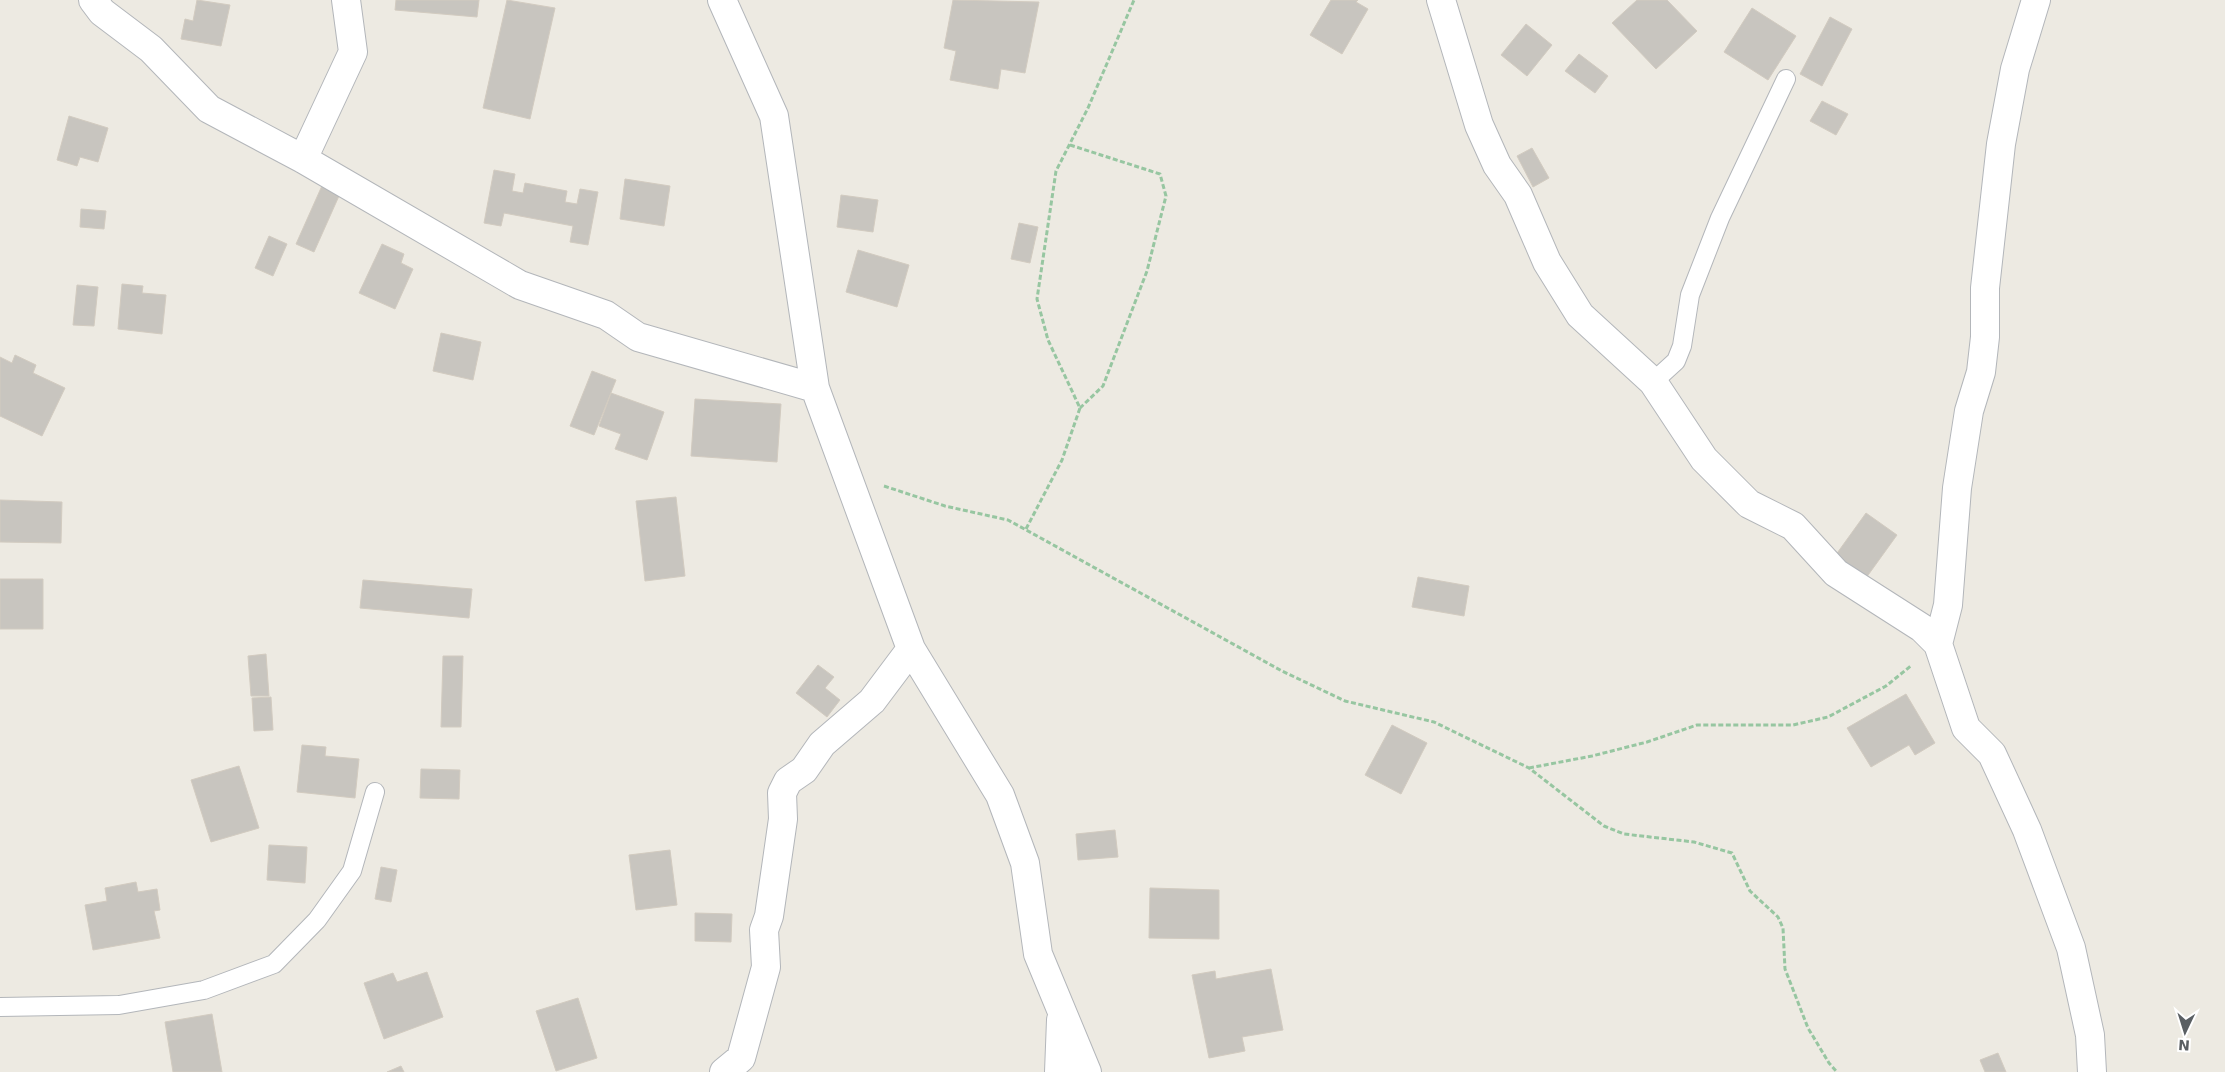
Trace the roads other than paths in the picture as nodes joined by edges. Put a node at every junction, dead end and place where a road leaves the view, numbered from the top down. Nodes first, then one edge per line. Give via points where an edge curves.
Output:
1 (93, 0) edge
2 (346, 0) edge
3 (722, 0) edge
4 (1441, 0) edge
5 (2036, 0) edge
6 (1786, 79) dead end
7 (302, 159) junction
8 (1653, 382) junction
9 (815, 388) junction
10 (1938, 644) junction
11 (911, 649) junction
12 (375, 792) dead end
13 (0, 1007) edge
14 (1062, 1012) junction
15 (724, 1072) edge
16 (1059, 1072) edge
17 (1087, 1072) edge
18 (2092, 1072) edge

1 - 7 street via 102,12 151,49 209,109
2 - 7 street via 353,52
3 - 9 street via 774,116
4 - 8 street via 1478,125 1497,165 1518,195 1547,262 1580,315
5 - 10 street via 2015,69 2001,144 1985,288 1981,372 1969,411 1957,488 1948,606
6 - 8 lane via 1720,218 1690,295 1682,346 1676,361
7 - 9 street via 520,285 606,315 638,337
8 - 10 street via 1704,459 1749,504 1793,526 1836,573 1922,628
9 - 11 street
10 - 18 street via 1966,728 1992,754 2027,830 2070,948 2090,1035
11 - 14 street via 1000,795 1025,863 1038,954
11 - 15 street via 872,701 822,744 804,770 788,781 782,793 783,819 769,916 764,930 766,967 741,1058
12 - 13 lane via 352,871 317,920 274,964 204,990 118,1005
14 - 16 street
14 - 17 street

